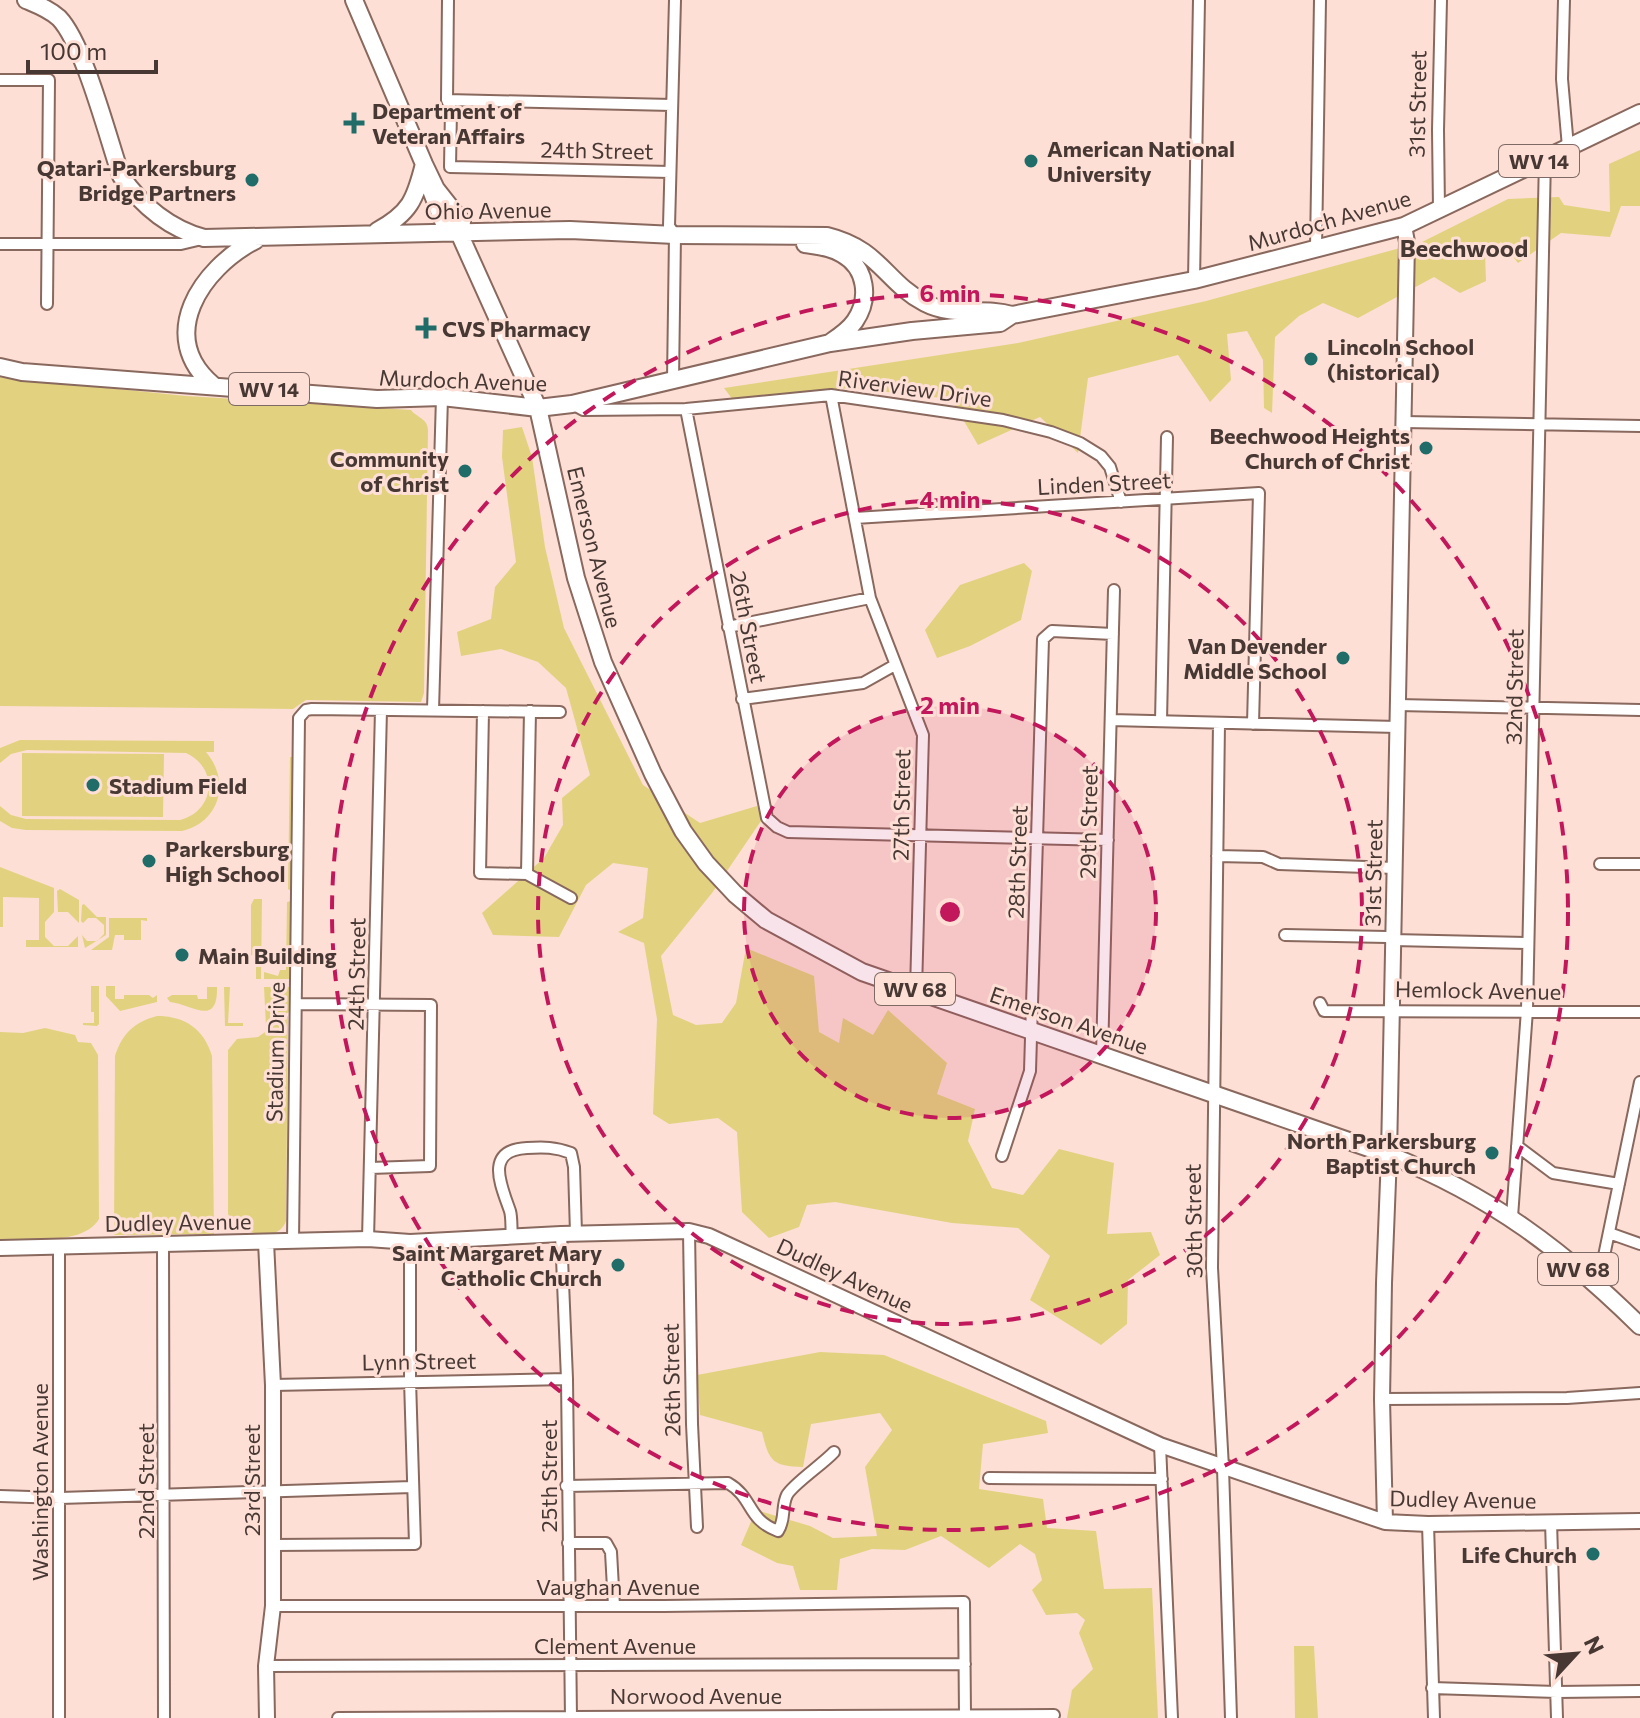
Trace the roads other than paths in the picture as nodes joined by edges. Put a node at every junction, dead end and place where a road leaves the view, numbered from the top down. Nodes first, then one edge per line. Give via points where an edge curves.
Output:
1 (26, 0) edge
2 (354, 0) edge
3 (448, 0) edge
4 (675, 0) edge
5 (1199, 0) edge
6 (1320, 0) edge
7 (1441, 0) edge
8 (1564, 0) edge
9 (0, 80) edge
10 (447, 100) junction
11 (672, 105) junction
12 (1640, 113) edge
13 (1568, 147) junction
14 (1545, 158) junction
15 (424, 164) junction
16 (670, 172) junction
17 (1439, 209) junction
18 (1404, 226) junction
19 (373, 233) junction
20 (459, 233) junction
21 (788, 235) junction
22 (204, 238) junction
23 (261, 238) junction
24 (675, 241) junction
25 (0, 244) edge
26 (48, 244) junction
27 (1316, 248) junction
28 (1194, 280) junction
29 (47, 304) dead end
30 (944, 310) junction
31 (1012, 315) junction
32 (912, 331) junction
33 (830, 343) junction
34 (0, 367) edge
35 (673, 381) junction
36 (214, 386) junction
37 (831, 395) junction
38 (442, 397) junction
39 (572, 404) junction
40 (538, 408) junction
41 (686, 409) junction
42 (1403, 422) junction
43 (1539, 424) junction
44 (1640, 426) edge
45 (1167, 437) dead end
46 (1166, 499) junction
47 (1121, 502) junction
48 (855, 518) junction
49 (1114, 590) dead end
50 (870, 598) junction
51 (728, 627) junction
52 (1113, 634) junction
53 (895, 665) junction
54 (742, 699) junction
55 (1398, 705) junction
56 (1533, 708) junction
57 (381, 710) junction
58 (433, 710) junction
59 (1640, 710) edge
60 (483, 711) junction
61 (530, 711) junction
62 (560, 712) dead end
63 (1111, 720) junction
64 (1161, 721) junction
65 (1219, 723) junction
66 (1253, 724) junction
67 (1398, 727) junction
68 (920, 836) junction
69 (1037, 839) junction
70 (1108, 840) junction
71 (1217, 856) junction
72 (1600, 864) dead end
73 (1640, 864) edge
74 (1395, 868) junction
75 (527, 874) junction
76 (571, 898) dead end
77 (1285, 935) dead end
78 (1393, 940) junction
79 (1528, 943) junction
80 (916, 990) junction
81 (1320, 1003) dead end
82 (296, 1004) junction
83 (375, 1005) junction
84 (1392, 1009) junction
85 (1527, 1010) junction
86 (1640, 1012) edge
87 (1031, 1030) junction
88 (1102, 1055) junction
89 (1640, 1082) edge
90 (1215, 1094) junction
91 (1517, 1146) junction
92 (1389, 1155) junction
93 (1002, 1156) dead end
94 (370, 1168) junction
95 (1619, 1184) junction
96 (1512, 1217) junction
97 (689, 1231) junction
98 (568, 1233) junction
99 (1609, 1233) junction
100 (512, 1236) junction
101 (368, 1239) junction
102 (266, 1242) junction
103 (293, 1242) junction
104 (410, 1242) junction
105 (163, 1244) junction
106 (1640, 1244) edge
107 (59, 1247) junction
108 (0, 1248) edge
109 (1598, 1285) junction
110 (1640, 1326) edge
111 (567, 1379) junction
112 (410, 1380) junction
113 (273, 1385) junction
114 (1640, 1393) edge
115 (1382, 1399) junction
116 (1160, 1445) junction
117 (834, 1452) dead end
118 (1223, 1468) junction
119 (989, 1478) dead end
120 (1162, 1479) junction
121 (695, 1483) junction
122 (566, 1486) junction
123 (412, 1487) junction
124 (273, 1492) junction
125 (165, 1494) junction
126 (0, 1496) edge
127 (60, 1498) junction
128 (1640, 1521) edge
129 (1385, 1522) junction
130 (1551, 1522) junction
131 (1428, 1524) junction
132 (697, 1527) dead end
133 (568, 1543) junction
134 (273, 1545) junction
135 (273, 1606) junction
136 (571, 1606) junction
137 (614, 1606) junction
138 (965, 1664) junction
139 (571, 1665) junction
140 (266, 1666) junction
141 (1432, 1688) junction
142 (1640, 1691) edge
143 (1557, 1692) junction
144 (965, 1715) junction
145 (1054, 1715) dead end
146 (571, 1717) edge
147 (59, 1718) edge
148 (164, 1718) edge
149 (267, 1718) edge
150 (338, 1718) edge
151 (1172, 1718) edge
152 (1231, 1718) edge
153 (1434, 1718) edge
154 (1557, 1718) edge

1 - 22 main road via 48,9 74,41 121,176 132,192 164,221
2 - 15 main road
3 - 10 street, 24th Street
4 - 11 street
5 - 28 street
6 - 27 street
7 - 17 street, 31st Street
8 - 13 street via 1562,79
9 - 26 street via 49,80
10 - 11 street
10 - 16 street, 24th Street via 450,167
11 - 16 street
12 - 13 main road, Murdoch Avenue / WV 14
13 - 14 main road, Murdoch Avenue / WV 14
14 - 17 main road, Murdoch Avenue / WV 14
14 - 43 street, 32nd Street
15 - 19 main road via 409,207
15 - 20 main road via 445,226
16 - 24 street via 669,226
17 - 18 main road, Murdoch Avenue / WV 14
18 - 27 main road, Murdoch Avenue / WV 14
18 - 42 street, 31st Street
19 - 20 main road, Ohio Avenue
19 - 23 main road, Ohio Avenue
20 - 24 main road, Ohio Avenue via 570,230
20 - 40 main road, WV 68
21 - 24 main road, Ohio Avenue
21 - 30 main road, Ohio Avenue via 846,241 915,296
21 - 33 main road via 841,253 862,278 862,309 849,329
22 - 23 main road, Ohio Avenue
22 - 26 street, Ohio Avenue via 181,244
23 - 36 main road via 217,266 189,314 191,358
24 - 35 street
25 - 26 street, Ohio Avenue
26 - 29 street
27 - 28 main road, Murdoch Avenue / WV 14
28 - 31 main road, Murdoch Avenue / WV 14
30 - 31 main road, Murdoch Avenue / WV 14
30 - 32 main road
31 - 32 main road, Murdoch Avenue / WV 14 via 1000,323
32 - 33 main road, Murdoch Avenue / WV 14
33 - 35 main road, Murdoch Avenue / WV 14
34 - 36 main road, Murdoch Avenue / WV 14
35 - 39 main road, Murdoch Avenue / WV 14
36 - 38 main road, Murdoch Avenue / WV 14 via 377,399
37 - 41 street, Riverview Drive
37 - 47 street, Riverview Drive via 1003,420 1066,437 1101,456
37 - 48 street, 27th Street
38 - 40 main road, Murdoch Avenue / WV 14
38 - 58 street
39 - 40 main road, Murdoch Avenue / WV 14
39 - 41 street, Riverview Drive via 583,410
40 - 80 main road, Emerson Avenue / WV 68 via 589,623 626,716 683,831 716,873 766,920 851,966
41 - 51 street, 26th Street
42 - 43 street
42 - 55 street, 31st Street
43 - 44 street
43 - 56 street, 32nd Street
45 - 46 street
46 - 47 street, Linden Street
46 - 64 street
46 - 66 street, Linden Street via 1259,493
47 - 48 street, Linden Street
48 - 50 street, 27th Street
49 - 52 street, 29th Street
50 - 51 street
50 - 53 street, 27th Street
51 - 54 street, 26th Street
52 - 63 street, 29th Street
52 - 69 street, 28th Street via 1052,631 1043,639
53 - 54 street via 863,683
53 - 68 street, 27th Street via 923,735
54 - 68 street, 26th Street via 764,812 777,827
55 - 56 street
55 - 67 street, 31st Street
56 - 59 street
56 - 79 street, 32nd Street
57 - 58 street
57 - 82 street, Stadium Drive via 312,709 299,718
57 - 83 street, 24th Street
58 - 60 street
60 - 61 street
60 - 75 street via 480,873
61 - 62 street
61 - 75 street
63 - 64 street
63 - 70 street, 29th Street
64 - 65 street
65 - 66 street
65 - 71 street, 30th Street
66 - 67 street
67 - 74 street, 31st Street
68 - 69 street
68 - 80 street, 27th Street
69 - 70 street
69 - 87 street, 28th Street
70 - 88 street, 29th Street
71 - 74 street
71 - 90 street, 30th Street
72 - 73 street
74 - 78 street, 31st Street
75 - 76 street
77 - 78 street
78 - 79 street
78 - 84 street, 31st Street
79 - 85 street, 32nd Street
80 - 87 main road, Emerson Avenue / WV 68
81 - 84 street, Hemlock Avenue via 1324,1011
82 - 83 street
82 - 103 street, Stadium Drive
83 - 94 street, 24th Street
83 - 94 street via 431,1005 430,1166
84 - 85 street, Hemlock Avenue
84 - 92 street, 31st Street
85 - 86 street, Hemlock Avenue
85 - 91 street, 32nd Street
87 - 88 main road, Emerson Avenue / WV 68
87 - 93 street, 28th Street via 1030,1071
88 - 90 main road, Emerson Avenue / WV 68
89 - 95 street
90 - 92 main road, Emerson Avenue / WV 68
90 - 118 street, 30th Street via 1212,1268
91 - 95 street via 1553,1173
91 - 96 street, 32nd Street
92 - 96 main road, Emerson Avenue / WV 68 via 1438,1174
92 - 115 street, 31st Street
94 - 101 street, 24th Street
95 - 99 street
96 - 109 main road, Emerson Avenue / WV 68
97 - 98 street, Dudley Avenue
97 - 116 street, Dudley Avenue
97 - 121 street, 26th Street
98 - 100 street, Dudley Avenue
98 - 100 street, 25th Street via 571,1153 552,1146 514,1148 499,1162
98 - 111 street, 25th Street
99 - 106 street
99 - 109 street
100 - 104 street, Dudley Avenue
101 - 103 street, Dudley Avenue
101 - 104 street, Dudley Avenue
102 - 103 street, Dudley Avenue
102 - 105 street, Dudley Avenue
102 - 113 street, 23rd Street
104 - 112 street
105 - 107 street, Dudley Avenue
105 - 125 street, 22nd Street
107 - 108 street, Dudley Avenue
107 - 127 street, Washington Avenue
109 - 110 main road, Emerson Avenue / WV 68
111 - 112 street, Lynn Street
111 - 122 street, 25th Street
112 - 113 street, Lynn Street
112 - 123 street
113 - 124 street, 23rd Street
114 - 115 street
115 - 129 street, 31st Street
116 - 118 street, Dudley Avenue
116 - 120 street
117 - 121 street via 792,1488 778,1531 761,1524 739,1489 728,1483
118 - 129 street, Dudley Avenue
118 - 152 street, 30th Street
119 - 120 street
120 - 151 street
121 - 122 street
121 - 132 street, 26th Street
122 - 133 street, 25th Street
123 - 124 street
123 - 134 street via 415,1544
124 - 125 street
124 - 134 street, 23rd Street
125 - 127 street
125 - 148 street, 22nd Street
126 - 127 street
127 - 147 street, Washington Avenue
128 - 130 street, Dudley Avenue
129 - 131 street, Dudley Avenue
130 - 131 street, Dudley Avenue
130 - 143 street
131 - 141 street
133 - 136 street, 25th Street
133 - 137 street via 606,1543
134 - 135 street, 23rd Street
135 - 136 street, Vaughan Avenue
135 - 140 street, 23rd Street
136 - 137 street, Vaughan Avenue
136 - 139 street, 25th Street
137 - 138 street, Vaughan Avenue via 964,1602
138 - 139 street, Clement Avenue
138 - 144 street
139 - 140 street, Clement Avenue
139 - 146 street, 25th Street
140 - 149 street, 23rd Street
141 - 143 street
141 - 153 street
142 - 143 street
143 - 154 street
144 - 145 street, Norwood Avenue
144 - 146 street, Norwood Avenue
146 - 150 street, Norwood Avenue

